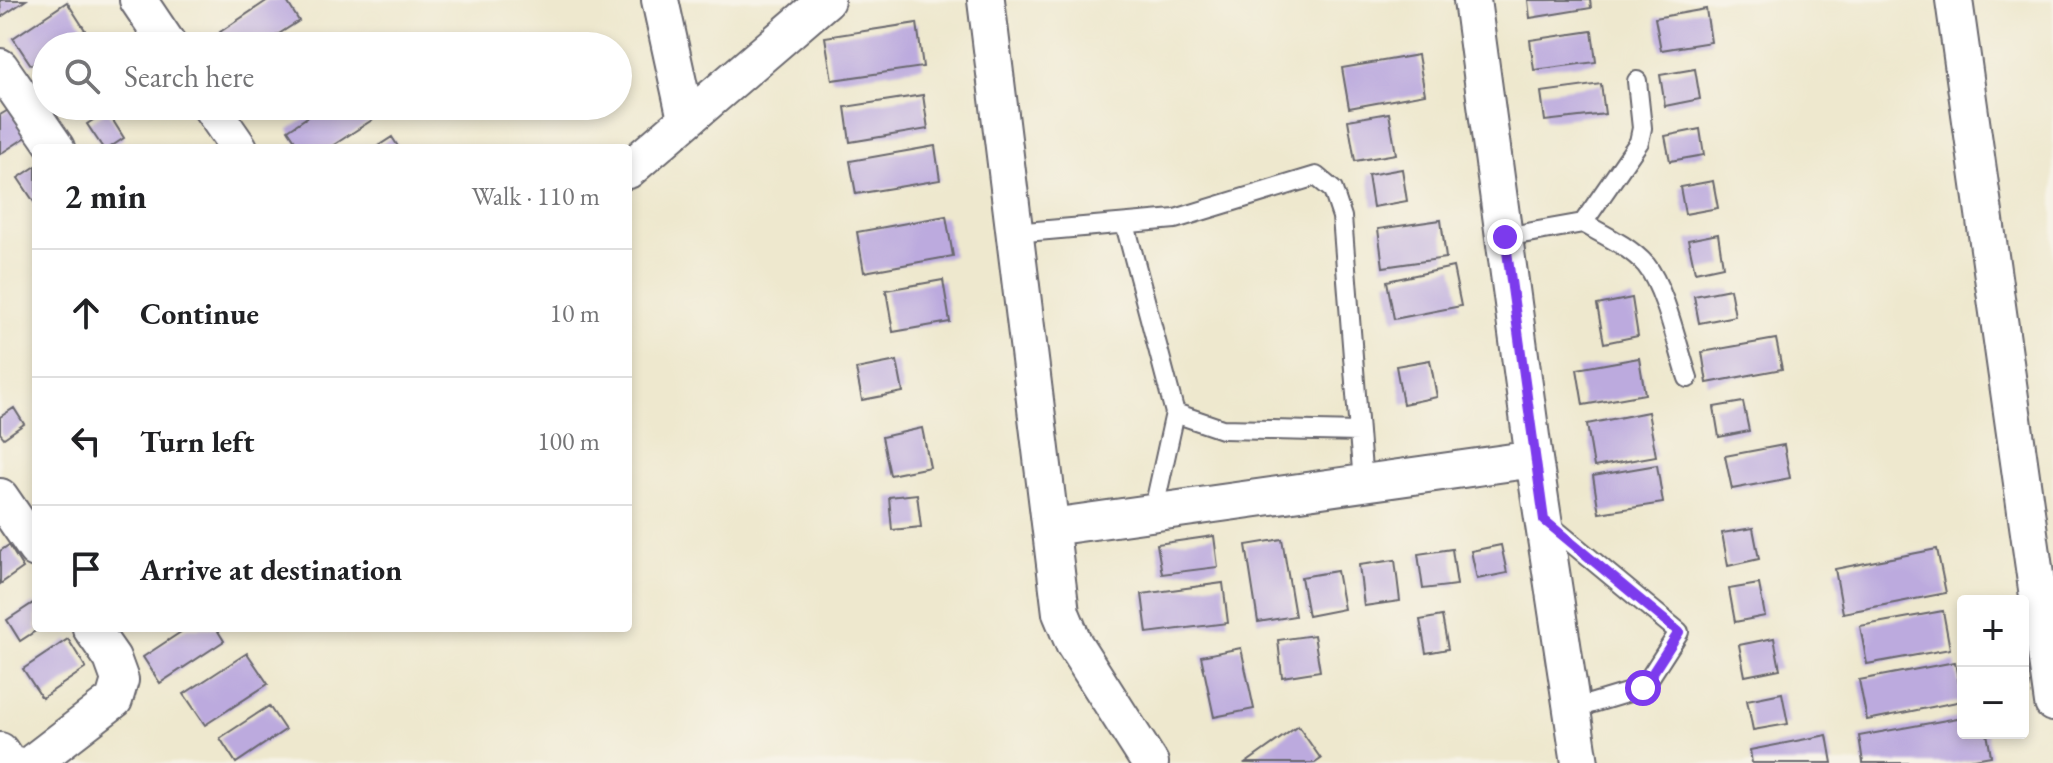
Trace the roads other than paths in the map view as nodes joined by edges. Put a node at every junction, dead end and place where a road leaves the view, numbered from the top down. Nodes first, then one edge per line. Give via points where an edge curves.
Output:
1 (138, 0) edge
2 (660, 0) edge
3 (826, 0) edge
4 (986, 0) edge
5 (1472, 0) edge
6 (1954, 0) edge
7 (160, 32) edge
8 (0, 67) edge
9 (1637, 81) dead end
10 (32, 113) edge
11 (686, 119) junction
12 (37, 120) edge
13 (220, 120) edge
14 (53, 144) edge
15 (236, 144) edge
16 (632, 166) edge
17 (1583, 223) junction
18 (1125, 224) junction
19 (1014, 233) junction
20 (1505, 237) junction
21 (1688, 378) dead end
22 (1175, 413) junction
23 (1359, 432) junction
24 (1534, 459) junction
25 (1363, 483) junction
26 (0, 497) edge
27 (1153, 513) junction
28 (1544, 520) junction
29 (1051, 527) junction
30 (32, 543) edge
31 (94, 632) edge
32 (2053, 703) edge
33 (1573, 709) junction
34 (0, 751) edge
35 (8, 763) edge
36 (32, 763) edge
37 (1150, 763) edge
38 (1580, 763) edge

1 - 7 street
2 - 11 street
3 - 11 street
4 - 19 street
5 - 20 street
6 - 32 street
8 - 10 street
9 - 17 lane via 1639,142
11 - 16 street
12 - 14 street
13 - 15 street
17 - 20 lane
17 - 21 lane via 1647,266
18 - 19 lane
18 - 22 lane
18 - 23 lane via 1175,219 1316,176 1333,190 1342,217
19 - 29 street
20 - 24 street
22 - 23 lane via 1222,429
22 - 27 lane
23 - 25 lane
24 - 25 street
24 - 28 street
25 - 27 street
26 - 30 street
27 - 29 street
28 - 33 street
28 - 33 lane via 1679,632 1643,688
29 - 37 street via 1067,629
31 - 36 street via 120,680 114,700
33 - 38 street
34 - 35 street

